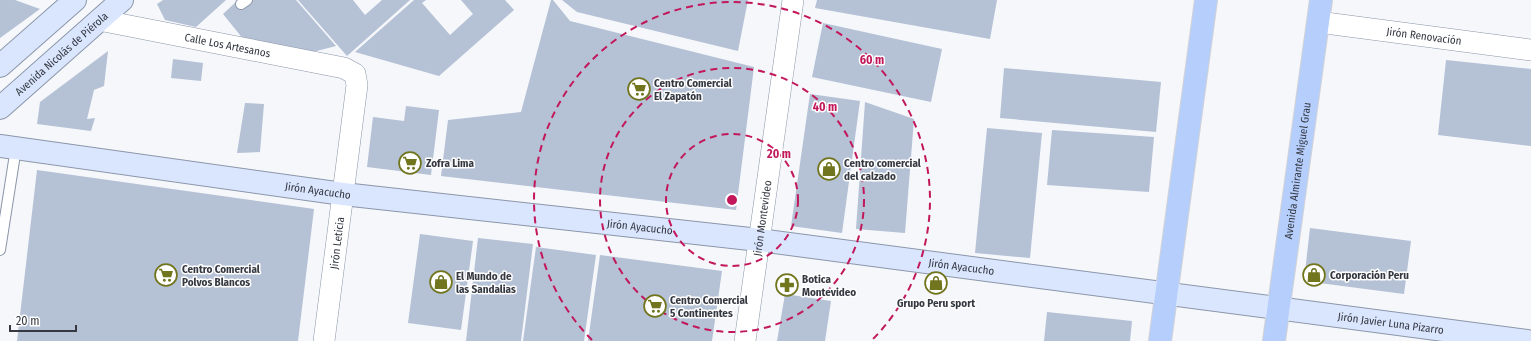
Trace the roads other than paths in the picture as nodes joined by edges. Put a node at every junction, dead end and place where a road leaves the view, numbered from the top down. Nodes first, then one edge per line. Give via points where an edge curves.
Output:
1 (122, 0) edge
2 (793, 0) edge
3 (1206, 0) edge
4 (1321, 0) edge
5 (70, 1) edge
6 (99, 20) junction
7 (1318, 22) junction
8 (1531, 50) edge
9 (0, 66) edge
10 (355, 74) joint
11 (0, 108) edge
12 (8, 147) edge
13 (343, 194) junction
14 (759, 240) junction
15 (0, 250) edge
16 (1172, 294) junction
17 (1270, 308) junction
18 (1531, 334) edge
19 (324, 341) edge
20 (745, 341) edge
21 (1160, 341) edge
22 (1274, 341) edge
23 (1529, 341) edge

1 - 6 street, Avenida Nicolás de Piérola
2 - 14 street, Jirón Montevideo
3 - 16 main road
4 - 7 main road, Avenida Almirante Miguel Grau
5 - 9 street
6 - 10 street, Calle Los Artesanos via 344,68
6 - 11 street, Avenida Nicolás de Piérola
7 - 8 street, Jirón Renovación
7 - 17 main road, Avenida Almirante Miguel Grau
10 - 13 street, Jirón Leticia via 357,85
12 - 13 street, Jirón Ayacucho
12 - 15 lane
13 - 14 street, Jirón Ayacucho
13 - 19 street, Jirón Leticia
14 - 16 street, Jirón Ayacucho
14 - 20 street, Jirón Montevideo
16 - 17 street, Jirón Ayacucho
16 - 21 main road
17 - 22 main road, Avenida Almirante Miguel Grau
17 - 23 street, Jirón Javier Luna Pizarro
18 - 23 street

